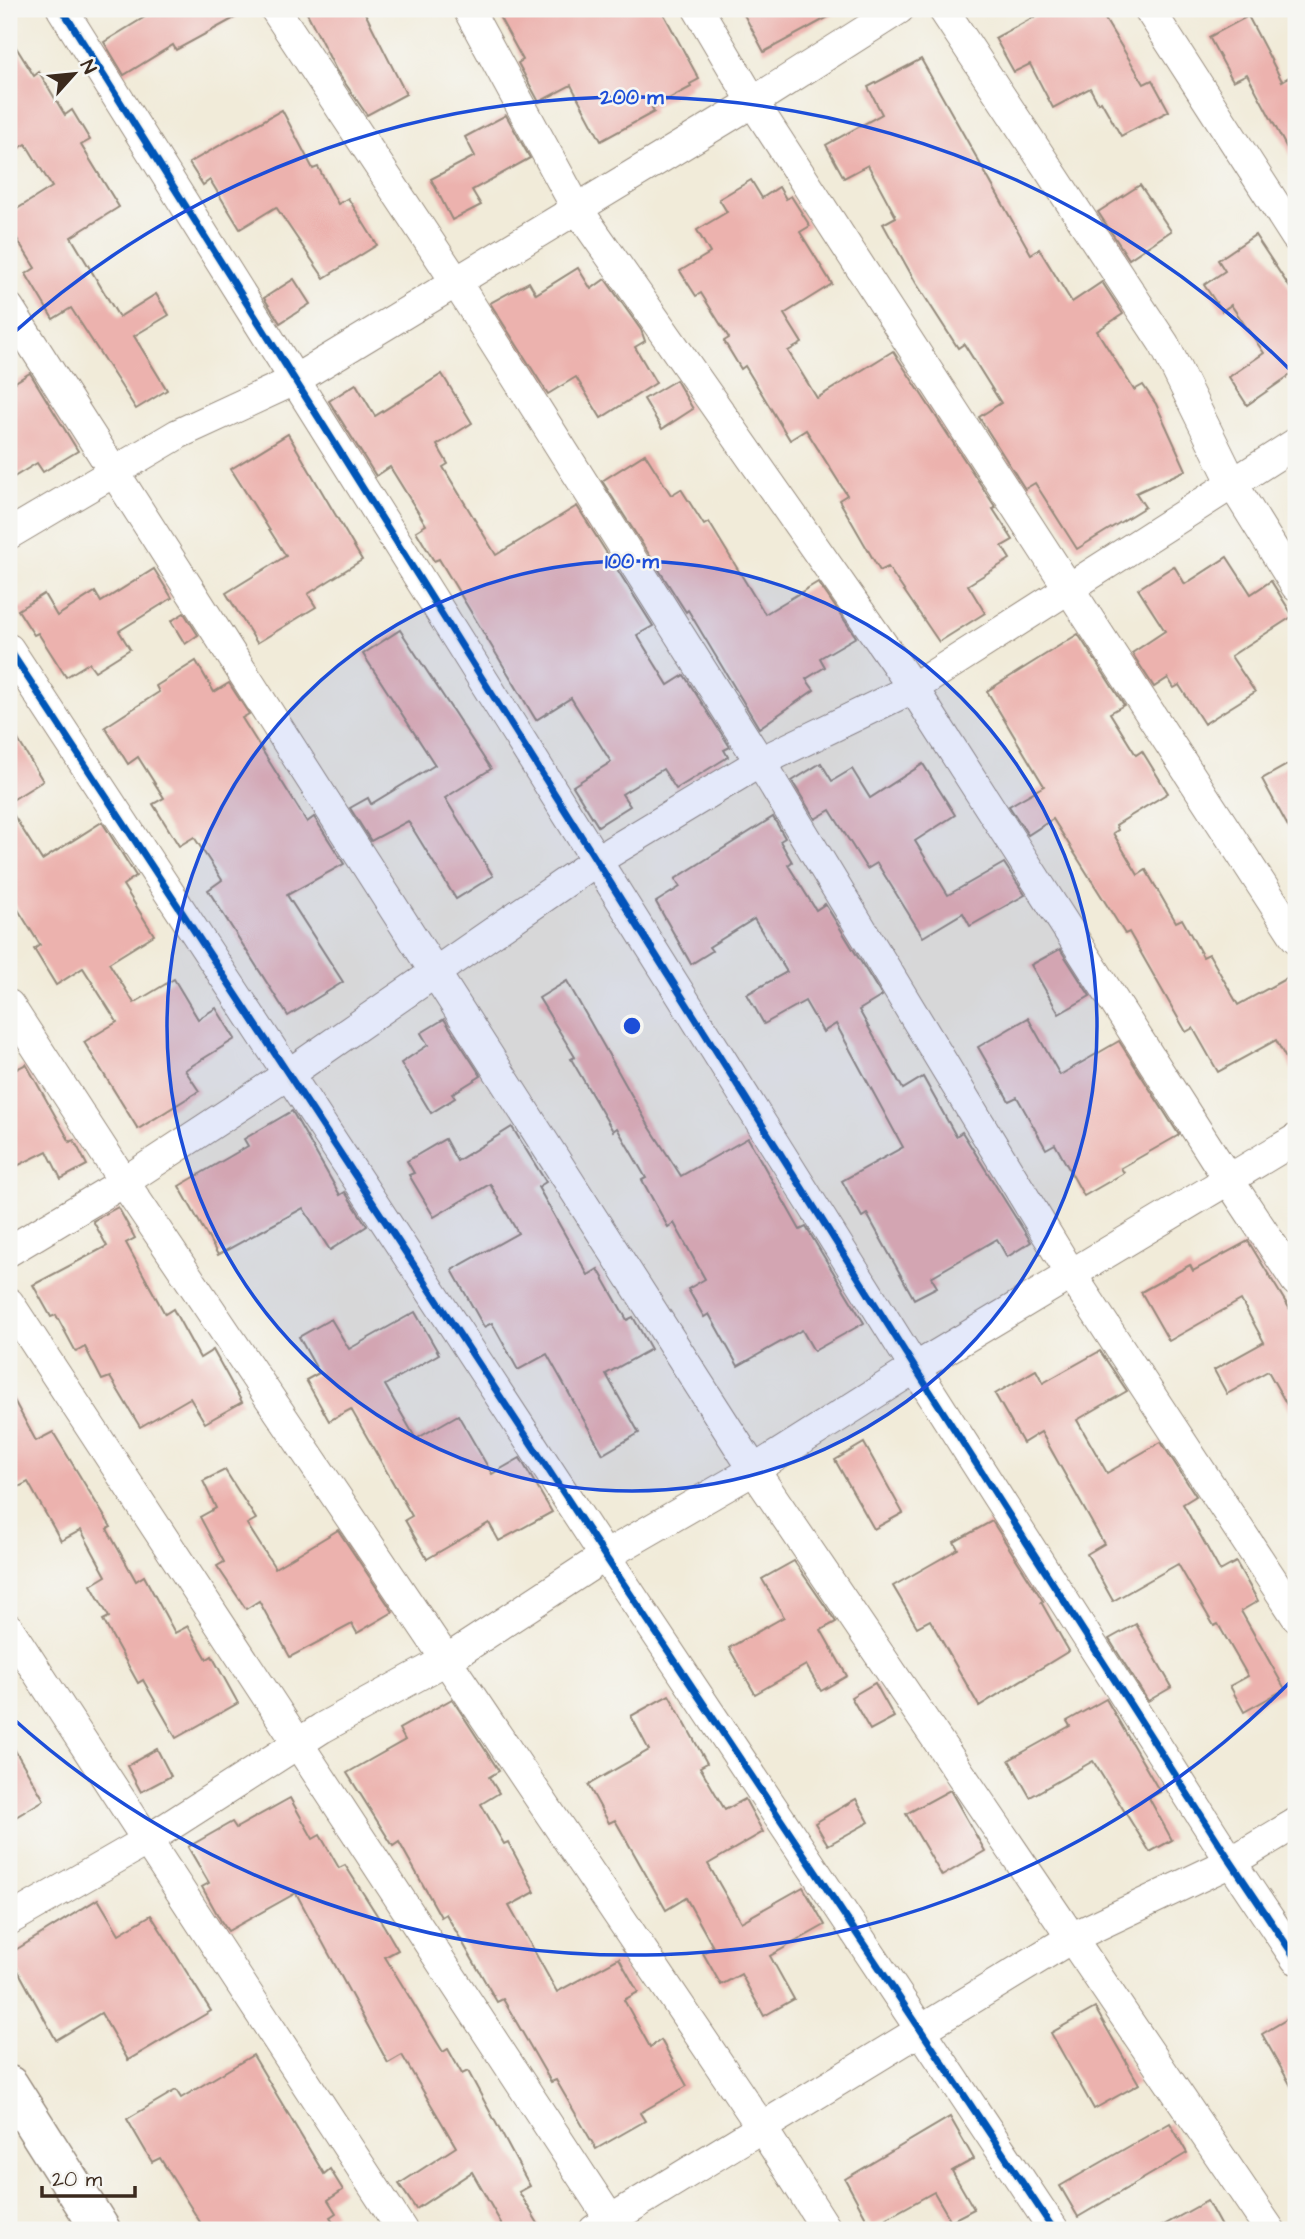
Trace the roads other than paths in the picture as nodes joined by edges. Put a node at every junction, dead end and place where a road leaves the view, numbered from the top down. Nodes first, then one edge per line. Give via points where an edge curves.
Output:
1 (62, 9) edge
2 (275, 9) edge
3 (468, 9) edge
4 (698, 9) edge
5 (899, 9) edge
6 (943, 9) edge
7 (1149, 9) edge
8 (753, 102) junction
9 (576, 206) junction
10 (1296, 237) edge
11 (456, 282) junction
12 (9, 308) edge
13 (293, 381) junction
14 (1296, 443) edge
15 (112, 471) junction
16 (1234, 486) junction
17 (9, 534) edge
18 (1296, 586) edge
19 (1072, 588) junction
20 (9, 649) edge
21 (913, 688) junction
22 (760, 762) junction
23 (596, 861) junction
24 (1296, 938) edge
25 (435, 970) junction
26 (9, 1005) edge
27 (290, 1073) junction
28 (1296, 1139) edge
29 (1228, 1179) junction
30 (124, 1182) junction
31 (9, 1251) edge
32 (1071, 1274) junction
33 (1296, 1281) edge
34 (9, 1303) edge
35 (915, 1368) junction
36 (754, 1470) junction
37 (605, 1556) junction
38 (1296, 1616) edge
39 (9, 1629) edge
40 (448, 1659) junction
41 (296, 1744) junction
42 (1296, 1823) edge
43 (146, 1841) junction
44 (1231, 1862) junction
45 (9, 1920) edge
46 (1073, 1937) junction
47 (1296, 1959) edge
48 (922, 2032) junction
49 (9, 2085) edge
50 (762, 2128) junction
51 (607, 2227) edge
52 (101, 2230) edge
53 (402, 2230) edge
54 (827, 2230) edge
55 (1054, 2230) edge
56 (1270, 2230) edge

1 - 13 street
2 - 11 street
3 - 9 street
4 - 8 street
5 - 8 street
6 - 16 street via 1164,344
7 - 10 street
8 - 9 street
8 - 19 street
9 - 11 street
9 - 21 street
11 - 13 street
11 - 22 street
12 - 15 street
13 - 15 street via 178,434
13 - 23 street
14 - 16 street
15 - 17 street
15 - 25 street
16 - 18 street
16 - 19 street
19 - 21 street
19 - 24 street
20 - 27 street
21 - 22 street
21 - 29 street
22 - 23 street
22 - 32 street
23 - 25 street
23 - 35 street
25 - 27 street
25 - 36 street
26 - 30 street
27 - 30 street
27 - 37 street
28 - 29 street
29 - 32 street
29 - 33 street
30 - 31 street
30 - 40 street
32 - 35 street
32 - 38 street
34 - 41 street
35 - 36 street
35 - 44 street
36 - 37 street
36 - 46 street
37 - 40 street
37 - 48 street
39 - 43 street
40 - 41 street
40 - 50 street
41 - 43 street
41 - 51 street
42 - 44 street
43 - 45 street
43 - 53 street
44 - 46 street
44 - 47 street
46 - 48 street
46 - 56 street
48 - 50 street
48 - 55 street
49 - 52 highway
50 - 51 street
50 - 54 street

